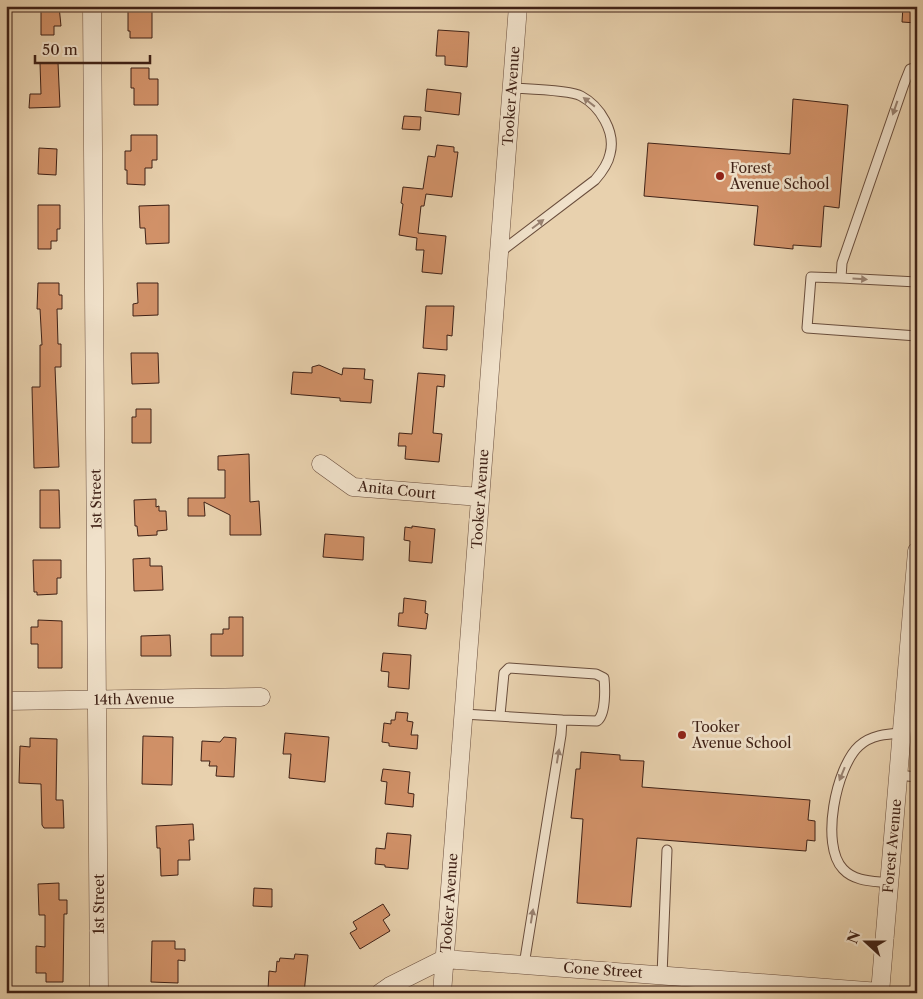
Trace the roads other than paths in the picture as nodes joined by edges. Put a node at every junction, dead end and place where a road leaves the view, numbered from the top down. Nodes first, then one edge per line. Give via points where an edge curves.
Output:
1 (92, 6) edge
2 (518, 6) edge
3 (917, 66) edge
4 (512, 88) junction
5 (499, 254) junction
6 (841, 278) junction
7 (917, 282) edge
8 (917, 336) edge
9 (321, 464) dead end
10 (480, 497) junction
11 (917, 551) edge
12 (911, 684) edge
13 (261, 697) dead end
14 (98, 700) junction
15 (6, 701) edge
16 (463, 714) junction
17 (500, 716) junction
18 (562, 720) junction
19 (902, 733) junction
20 (898, 775) junction
21 (917, 777) edge
22 (667, 850) dead end
23 (890, 883) junction
24 (444, 959) junction
25 (524, 965) junction
26 (662, 975) junction
27 (880, 992) edge
28 (99, 993) edge
29 (380, 993) edge
30 (442, 993) edge

1 - 14 street, 1st Street
2 - 4 street, Tooker Avenue
3 -> 6 lane via 910,69 904,84 842,263
4 - 5 street, Tooker Avenue
5 -> 4 lane via 595,180 604,170 611,152 610,133 603,118 580,95
5 - 10 street, Tooker Avenue
6 -> 7 lane
6 - 8 lane via 811,277 807,328
9 - 10 street, Anita Court via 353,487
10 - 16 street, Tooker Avenue
11 - 12 street, Forest Avenue
12 - 19 street, Forest Avenue
13 - 14 street, 14th Avenue
14 - 15 street, 14th Avenue
14 - 28 street, 1st Street
16 - 17 lane
16 - 24 street, Tooker Avenue
17 - 18 lane
17 - 18 lane via 504,674 508,668 596,674 604,678 601,718 597,721
25 -> 18 lane
19 - 20 street, Forest Avenue
19 -> 23 lane via 872,738 852,754 837,787 832,828 832,845 842,868 858,879
20 - 21 lane
20 - 23 street, Forest Avenue
22 - 26 lane
23 - 27 street, Forest Avenue
24 - 25 street, Cone Street
24 - 29 street
24 - 30 street, Tooker Avenue
25 - 26 street, Cone Street
26 - 27 street, Cone Street

